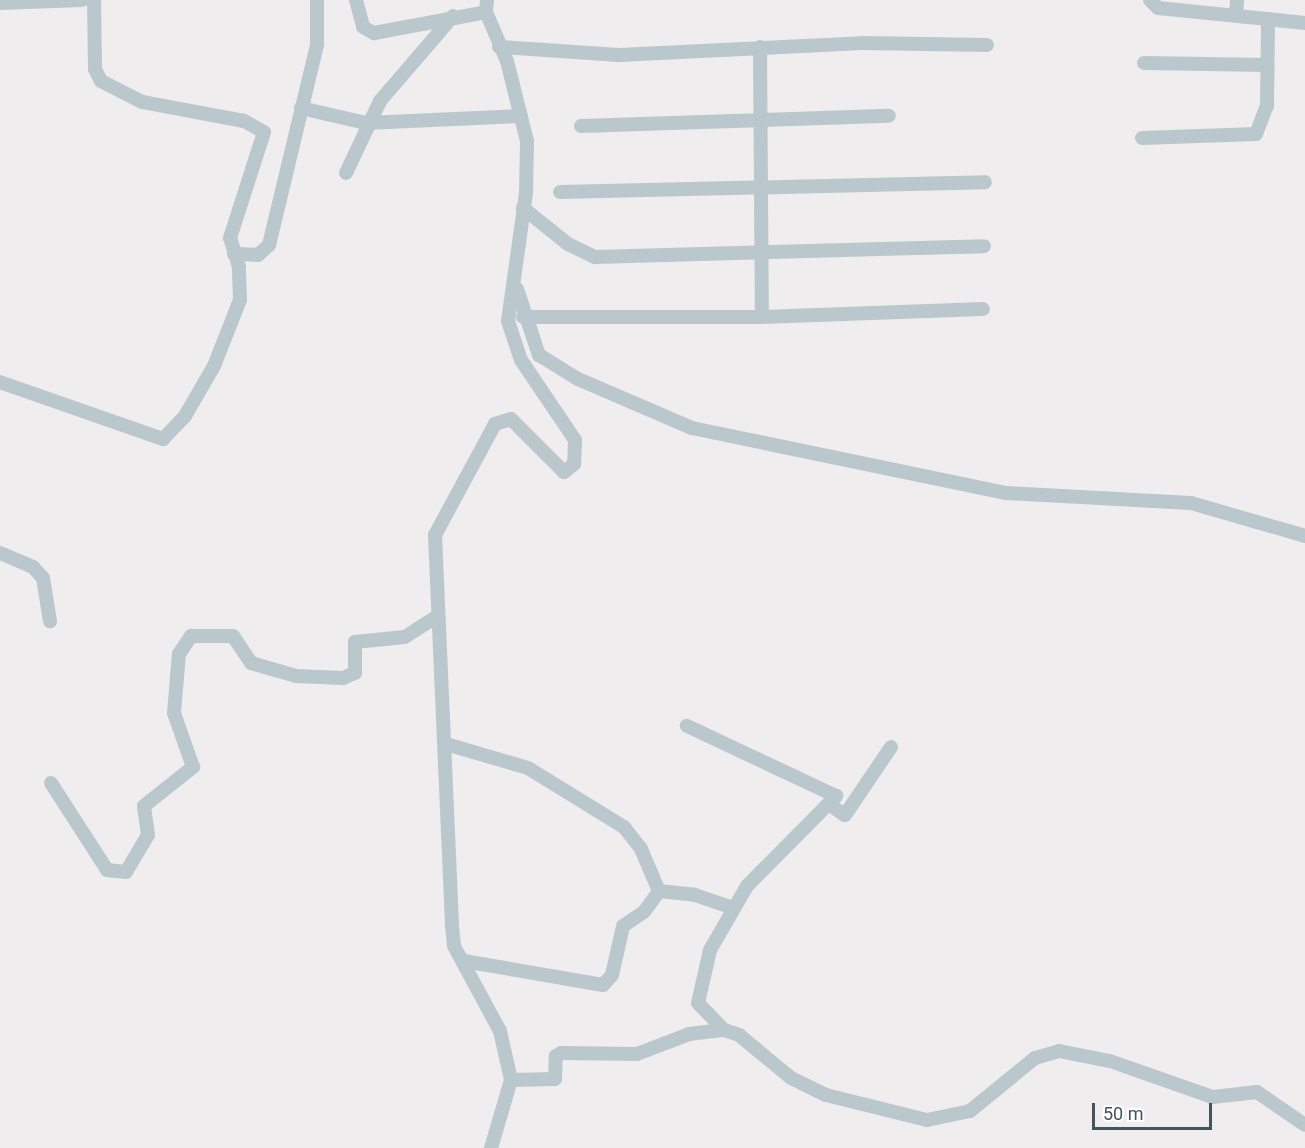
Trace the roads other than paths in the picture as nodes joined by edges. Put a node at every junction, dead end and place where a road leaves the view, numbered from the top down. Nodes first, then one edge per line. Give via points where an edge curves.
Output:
1 (82, 0) edge
2 (94, 0) edge
3 (316, 0) edge
4 (356, 0) edge
5 (1150, 0) edge
6 (1237, 0) edge
7 (0, 3) edge
8 (487, 6) edge
9 (453, 16) junction
10 (1236, 16) junction
11 (1268, 19) junction
12 (1305, 23) edge
13 (987, 45) dead end
14 (499, 47) junction
15 (760, 47) junction
16 (1144, 63) dead end
17 (1267, 65) junction
18 (301, 108) junction
19 (521, 116) junction
20 (889, 116) dead end
21 (758, 122) junction
22 (366, 123) junction
23 (581, 126) dead end
24 (1142, 138) dead end
25 (346, 173) dead end
26 (985, 182) dead end
27 (760, 189) junction
28 (560, 192) dead end
29 (523, 208) junction
30 (984, 246) dead end
31 (762, 252) junction
32 (234, 255) junction
33 (515, 281) junction
34 (983, 309) dead end
35 (523, 317) junction
36 (762, 318) junction
37 (0, 382) edge
38 (1305, 536) edge
39 (0, 553) edge
40 (437, 615) junction
41 (50, 621) dead end
42 (687, 726) dead end
43 (446, 744) junction
44 (891, 747) dead end
45 (51, 783) dead end
46 (829, 804) junction
47 (658, 891) junction
48 (733, 908) junction
49 (464, 961) junction
50 (724, 1030) junction
51 (511, 1080) junction
52 (1305, 1125) edge
53 (491, 1148) edge

1 - 7 street
2 - 32 street via 94,61 101,81 142,102 262,128 264,138 231,228
3 - 18 street via 317,45
4 - 9 street via 363,27 374,33 394,33
5 - 10 street via 1158,8
6 - 10 street
8 - 9 street
8 - 14 street
9 - 22 street
10 - 11 street
11 - 12 street
11 - 17 street
13 - 15 street
14 - 15 street via 619,54
14 - 19 street
15 - 21 street
16 - 17 street
17 - 24 street via 1267,106 1256,134
18 - 22 street
18 - 32 street via 269,245 258,255
19 - 22 street
19 - 29 street via 527,141
20 - 21 street
21 - 23 street
21 - 27 street
22 - 25 street
26 - 27 street
27 - 28 street
27 - 31 street
29 - 31 street via 568,244 595,256
29 - 33 street
30 - 31 street
31 - 36 street
32 - 37 street via 240,300 231,328 184,416 163,439
33 - 35 street
33 - 40 street via 508,321 512,338 521,360 570,425 574,464 560,471 511,419 495,424 437,523
34 - 36 street
35 - 36 street
35 - 38 street via 539,355 578,379 736,441 1006,493 1191,503
39 - 41 street via 33,567 43,578
40 - 43 street
40 - 45 street via 405,638 355,642 355,673 343,678 296,676 251,663 233,636 191,636 179,654 174,713 193,767 144,807 148,835 126,872 107,870
42 - 46 street via 812,781 836,796
43 - 47 street via 528,768 624,827 641,849
43 - 49 street via 452,926
44 - 46 street via 845,815
46 - 48 street
47 - 48 street via 687,893
47 - 49 street via 644,912 623,926 609,983
48 - 50 street via 710,950 698,998
49 - 51 street via 500,1030
50 - 51 street via 689,1034 637,1054 561,1053 556,1056 555,1079
50 - 52 street via 739,1035 791,1078 826,1095 927,1120 970,1111 1035,1058 1059,1051 1110,1061 1213,1097 1257,1092
51 - 53 street

